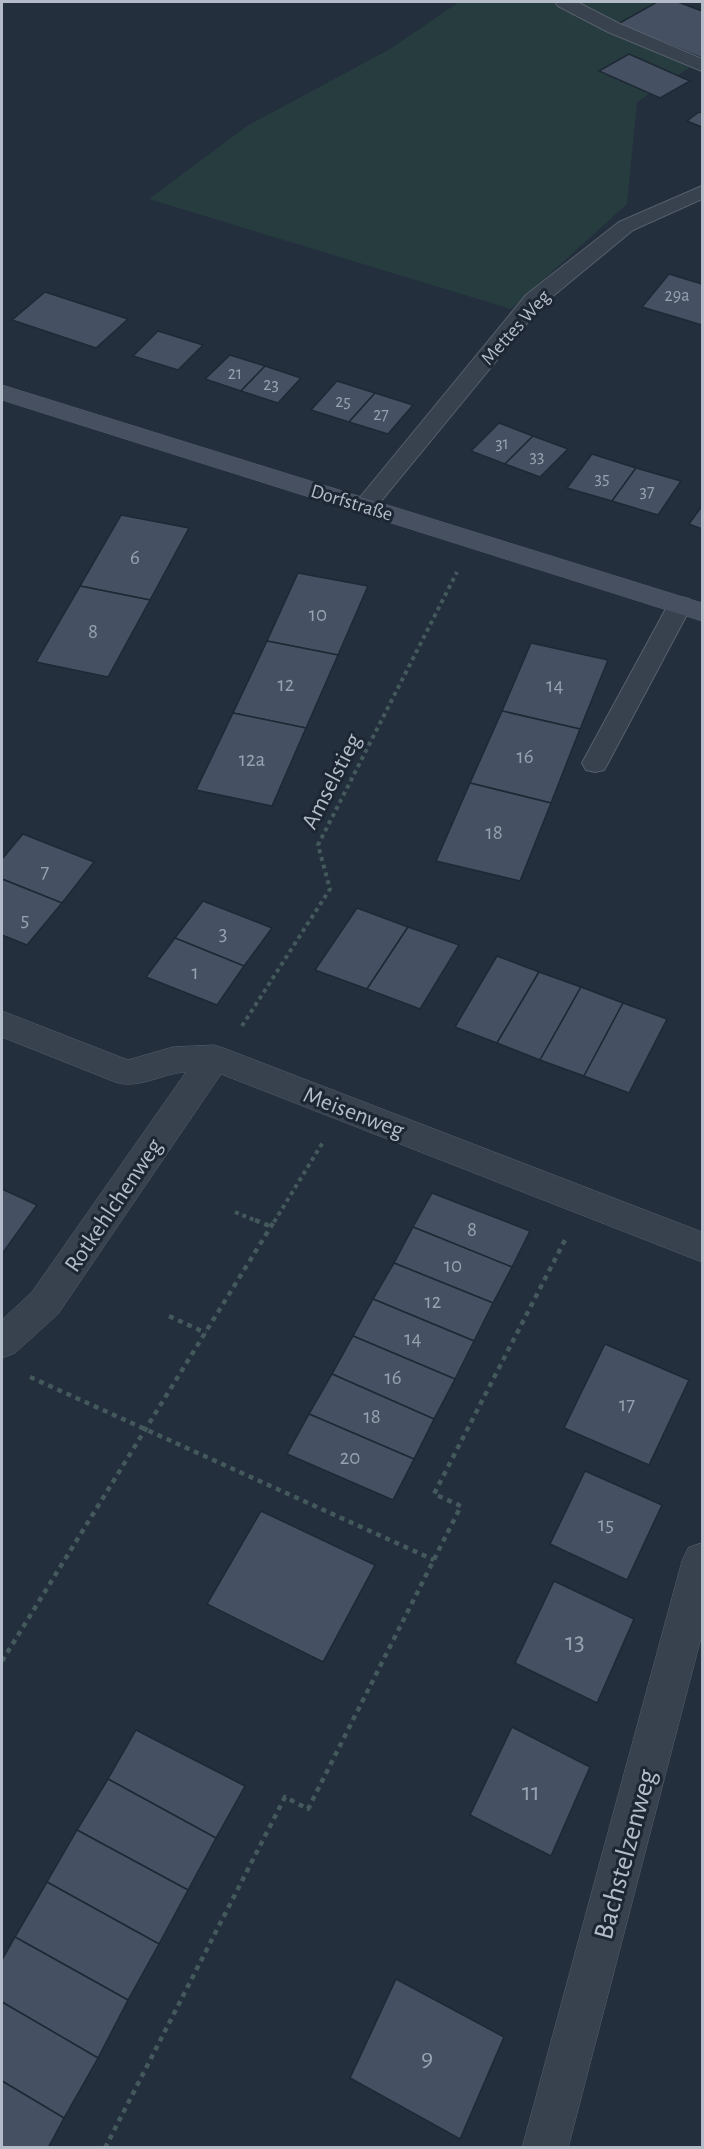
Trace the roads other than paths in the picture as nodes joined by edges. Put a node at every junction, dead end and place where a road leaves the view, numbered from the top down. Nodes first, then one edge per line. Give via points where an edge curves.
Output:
1 (564, 2) edge
2 (702, 66) edge
3 (702, 192) edge
4 (2, 392) edge
5 (365, 506) junction
6 (691, 609) edge
7 (595, 763) dead end
8 (2, 1024) edge
9 (214, 1058) junction
10 (702, 1247) edge
11 (2, 1342) edge
12 (702, 1561) edge
13 (545, 2148) edge

1 - 2 lane
3 - 5 lane, Mettes Weg via 626,226 534,300
4 - 5 street, Dorfstraße
5 - 6 street, Dorfstraße
6 - 7 lane
8 - 9 street, Meisenweg via 127,1073 173,1060
9 - 10 street, Meisenweg
9 - 11 street, Rotkehlchenweg via 45,1303
12 - 13 street, Bachstelzenweg

